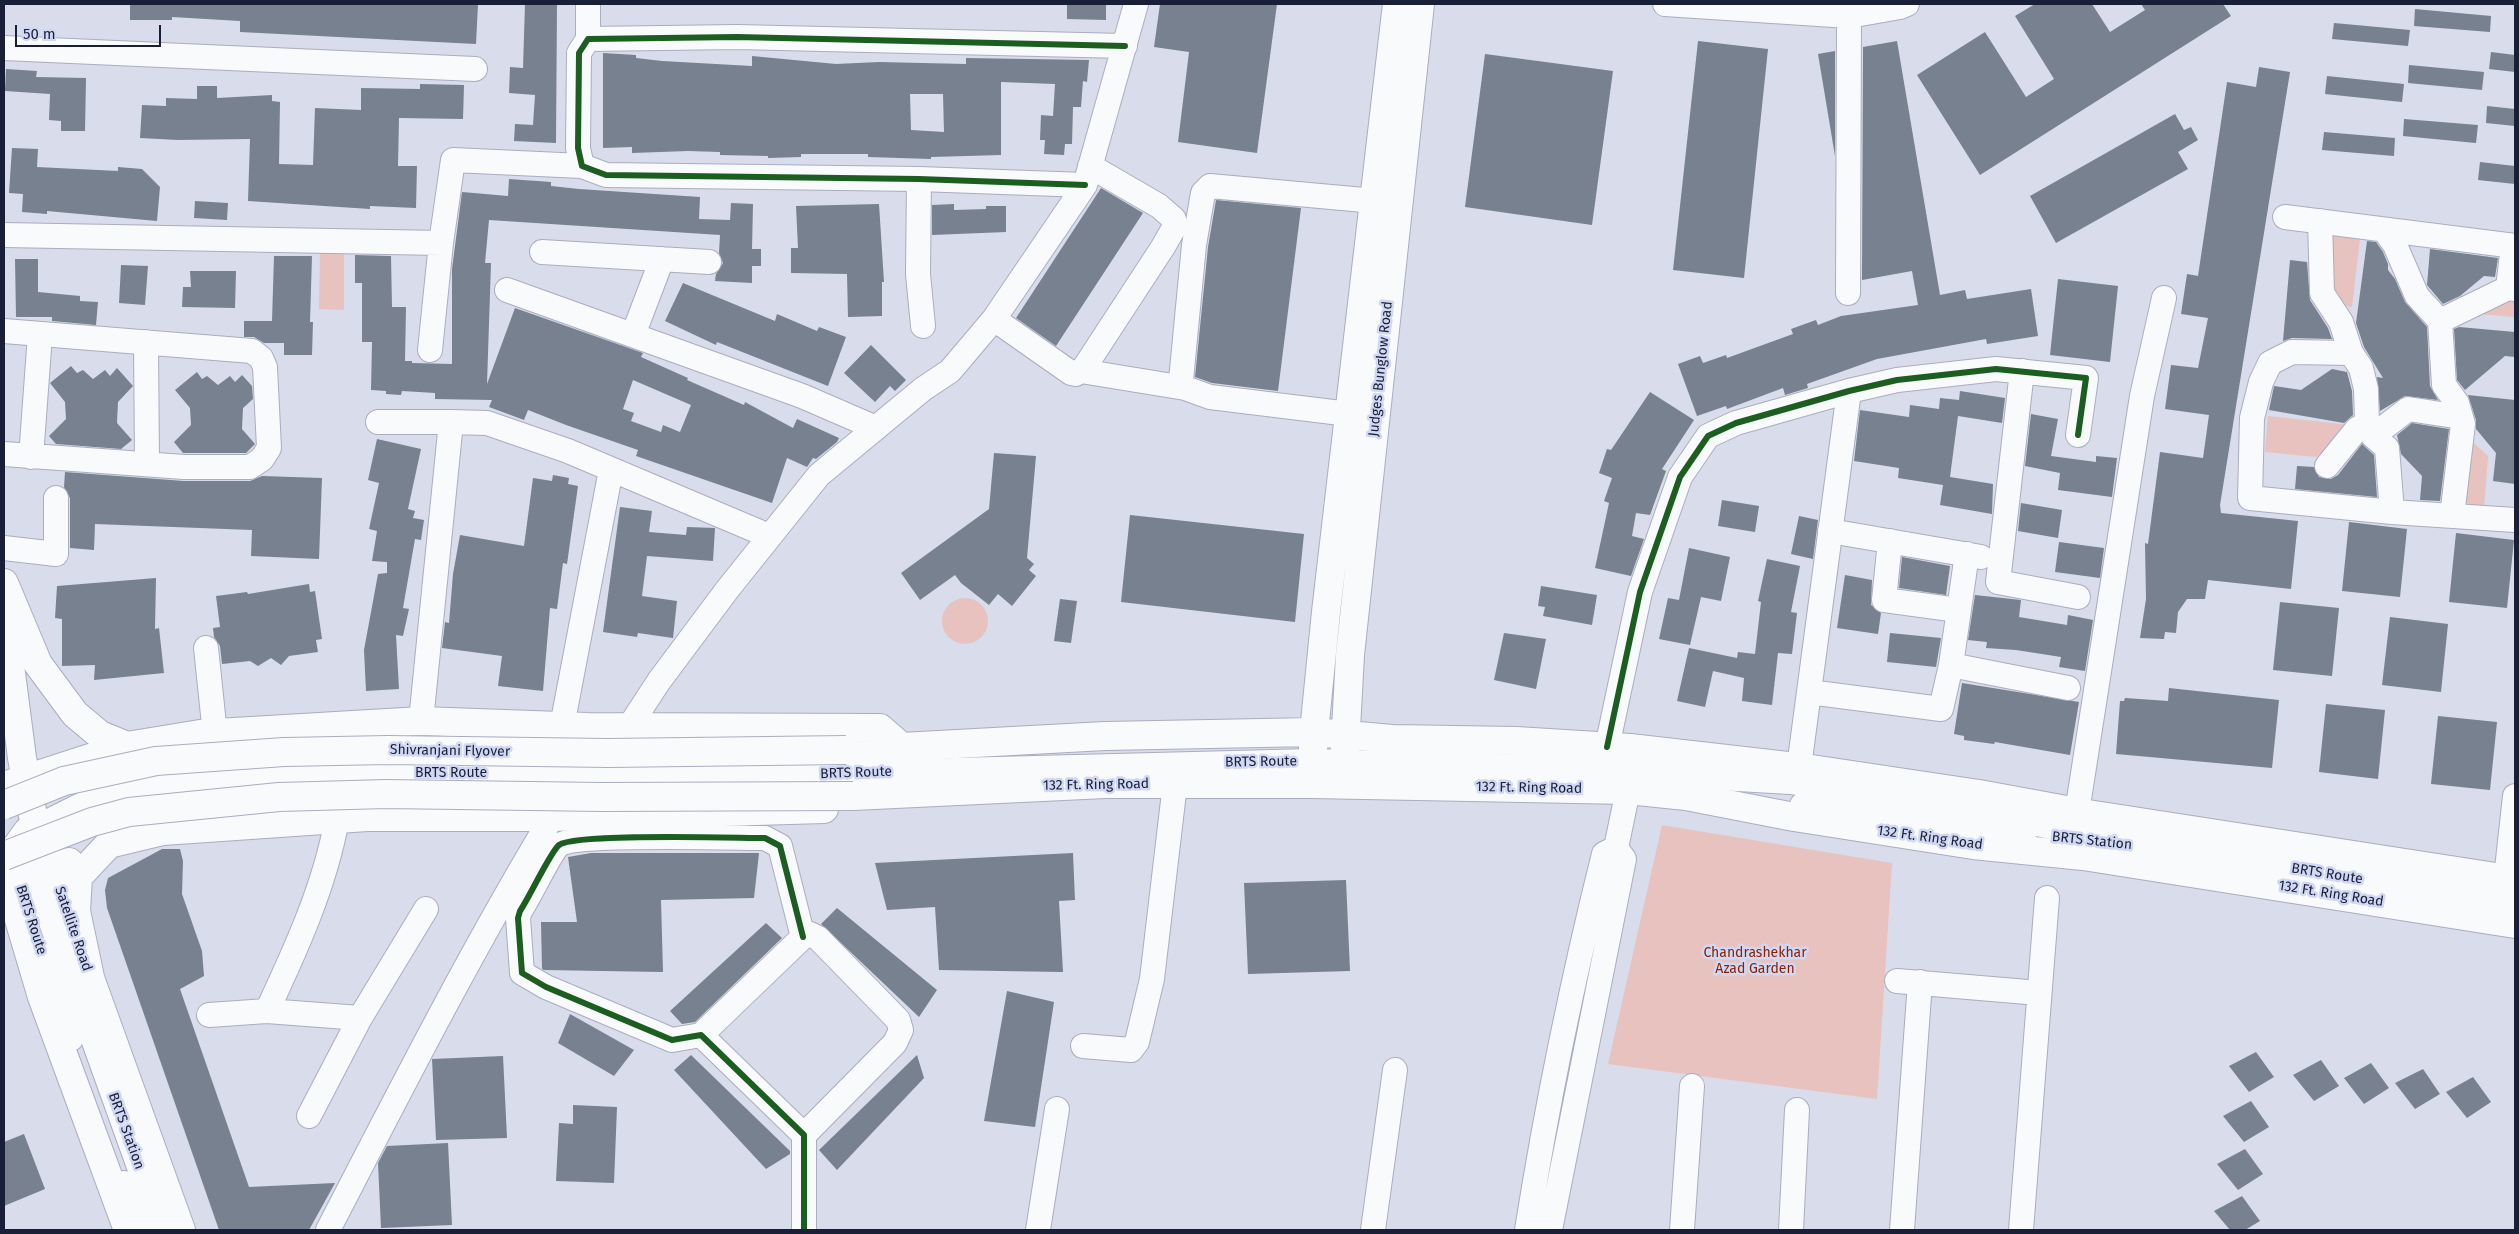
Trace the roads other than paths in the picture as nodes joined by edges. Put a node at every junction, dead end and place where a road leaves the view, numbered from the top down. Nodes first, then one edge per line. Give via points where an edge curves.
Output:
1 (588, 4) edge
2 (1136, 4) edge
3 (1398, 4) edge
4 (1420, 4) edge
5 (1665, 4) edge
6 (1902, 5) edge
7 (1849, 16) junction
8 (588, 39) junction
9 (1125, 46) junction
10 (4, 48) edge
11 (475, 70) dead end
12 (582, 166) junction
13 (1088, 176) junction
14 (919, 179) junction
15 (1375, 201) junction
16 (2285, 217) dead end
17 (2320, 221) junction
18 (1186, 226) junction
19 (2384, 230) junction
20 (4, 235) edge
21 (441, 243) junction
22 (2514, 246) edge
23 (542, 252) dead end
24 (662, 259) junction
25 (710, 262) dead end
26 (2512, 288) edge
27 (508, 290) dead end
28 (1848, 292) dead end
29 (2164, 298) dead end
30 (994, 319) junction
31 (2440, 321) junction
32 (923, 326) dead end
33 (4, 331) edge
34 (40, 335) junction
35 (633, 335) junction
36 (146, 342) junction
37 (430, 350) dead end
38 (2351, 353) junction
39 (1081, 371) junction
40 (2022, 371) junction
41 (1185, 388) junction
42 (1849, 391) junction
43 (1349, 414) junction
44 (2461, 417) junction
45 (378, 422) dead end
46 (451, 422) junction
47 (876, 428) junction
48 (2370, 430) junction
49 (2078, 435) dead end
50 (4, 454) edge
51 (31, 457) junction
52 (147, 463) junction
53 (2326, 466) dead end
54 (611, 470) junction
55 (56, 498) dead end
56 (2392, 512) junction
57 (2452, 516) junction
58 (2515, 520) edge
59 (1830, 531) junction
60 (769, 536) junction
61 (1890, 541) junction
62 (4, 548) edge
63 (1967, 554) junction
64 (2000, 561) junction
65 (4, 583) edge
66 (2078, 597) dead end
67 (1958, 610) junction
68 (4, 619) edge
69 (206, 648) dead end
70 (1951, 666) junction
71 (2068, 688) dead end
72 (1809, 692) junction
73 (421, 721) junction
74 (562, 726) junction
75 (629, 728) junction
76 (1314, 732) junction
77 (215, 734) junction
78 (1344, 734) junction
79 (127, 746) junction
80 (903, 748) junction
81 (1607, 748) junction
82 (1800, 767) junction
83 (1312, 772) junction
84 (1344, 774) junction
85 (16, 782) edge
86 (1175, 784) junction
87 (1628, 790) junction
88 (880, 794) junction
89 (2515, 796) edge
90 (4, 804) edge
91 (2077, 812) junction
92 (552, 817) junction
93 (337, 819) junction
94 (43, 829) junction
95 (109, 844) junction
96 (2139, 846) joint
97 (1616, 848) junction
98 (4, 856) edge
99 (20, 877) edge
100 (2510, 879) edge
101 (2047, 898) dead end
102 (2515, 905) edge
103 (426, 910) dead end
104 (4, 913) edge
105 (2515, 924) edge
106 (803, 937) junction
107 (1897, 981) dead end
108 (91, 982) junction
109 (1920, 982) junction
110 (2039, 993) junction
111 (42, 997) junction
112 (267, 1011) junction
113 (209, 1015) dead end
114 (360, 1018) junction
115 (701, 1035) junction
116 (81, 1036) junction
117 (1083, 1046) dead end
118 (1395, 1070) dead end
119 (1692, 1086) dead end
120 (1057, 1109) dead end
121 (1797, 1110) dead end
122 (309, 1116) dead end
123 (804, 1135) junction
124 (128, 1230) edge
125 (144, 1230) edge
126 (160, 1230) edge
127 (181, 1230) edge
128 (328, 1230) edge
129 (804, 1230) edge
130 (1038, 1230) edge
131 (1373, 1230) edge
132 (1527, 1230) edge
133 (1550, 1230) edge
134 (1682, 1230) edge
135 (1791, 1230) edge
136 (1902, 1230) edge
137 (2021, 1230) edge

1 - 8 street
2 - 9 street
3 - 15 main road, Judges Bunglow Road
4 - 78 main road, Judges Bunglow Road
5 - 7 street
6 - 7 street
7 - 28 street
8 - 9 street via 737,38
8 - 12 street via 579,53 578,148
9 - 13 street
10 - 11 street
12 - 14 street via 606,175
12 - 21 street via 453,160
13 - 14 street
13 - 18 street via 1159,206
13 - 30 street
14 - 32 street via 918,274
15 - 18 street via 1210,186
15 - 43 main road, Judges Bunglow Road
16 - 17 street
17 - 19 street
17 - 38 street via 2322,292 2341,322
18 - 39 street
18 - 41 street via 1181,380
19 - 22 street
19 - 31 street via 2395,245 2417,296
20 - 21 street
21 - 37 street
22 - 26 street
23 - 24 street
24 - 25 street
24 - 35 street
26 - 31 street
27 - 35 street
29 - 91 street via 2142,396
30 - 39 street via 1071,373
30 - 47 street via 950,371
31 - 44 street via 2444,385 2457,403
33 - 34 street
34 - 36 street
34 - 51 street
35 - 47 street via 802,396
36 - 52 street
36 - 52 street via 252,351 261,358 265,367 269,448 262,459 250,467 184,467
38 - 48 street via 2361,368
38 - 56 street via 2292,352 2270,363 2261,382 2252,418 2250,498
39 - 41 street
40 - 42 street via 1996,369 1907,378
40 - 49 street via 2086,378
40 - 64 street
41 - 43 street via 1210,397
42 - 59 street
42 - 81 street via 1736,423 1708,436 1680,477 1640,592
43 - 76 main road, Judges Bunglow Road
44 - 48 street via 2408,409
44 - 57 street via 2463,424
45 - 46 street
46 - 54 street via 487,423 568,451
46 - 73 street
47 - 60 street via 819,475
48 - 53 street via 2357,429
48 - 56 street via 2387,448
50 - 51 street
51 - 52 street
54 - 60 street
54 - 74 street
55 - 62 street via 56,554
56 - 57 street
57 - 58 street
59 - 61 street
59 - 72 street
60 - 75 street via 659,681
61 - 63 street
61 - 67 street via 1884,600
63 - 64 street
63 - 67 street
64 - 66 street via 1998,582
65 - 79 main road via 38,664 75,714 100,735
67 - 70 street
68 - 85 main road, Satellite Road via 22,758
69 - 77 street
70 - 71 street
70 - 72 street via 1942,709
72 - 82 street
73 - 74 main road
73 - 77 main road
74 - 75 main road
75 - 80 main road via 880,728
76 - 78 main road
76 - 80 main road via 1105,736
76 - 83 main road, Judges Bunglow Road
77 - 79 main road
78 - 81 main road
78 - 84 main road, Judges Bunglow Road
79 - 85 main road
80 - 90 main road, Shivranjani Flyover, bridge via 608,753 388,750 274,753 156,761 64,781
81 - 82 main road
82 - 91 main road
83 - 84 main road, 132 Ft. Ring Road
83 - 86 main road, 132 Ft. Ring Road
83 - 94 street, BRTS Route via 387,772 237,778 150,787 94,798
84 - 87 main road, 132 Ft. Ring Road
84 - 96 street, BRTS Station via 1528,768 1790,782 1972,810
85 - 94 main road, Satellite Road
86 - 88 main road, 132 Ft. Ring Road
86 - 117 street via 1152,979 1137,1042 1131,1050
87 - 97 street
87 - 105 main road, 132 Ft. Ring Road via 1686,796 1964,844 2102,859
88 - 92 main road via 846,808
88 - 98 main road, bridge via 279,797 129,812 92,822
89 - 100 street
91 - 100 main road
92 - 93 main road
92 - 128 street via 461,977
93 - 95 main road via 162,831
93 - 112 street via 331,854 300,940
94 - 99 main road, Satellite Road
94 - 99 street, BRTS Route via 26,830 13,848
95 - 99 main road
95 - 108 main road via 78,878 76,911
96 - 102 street, BRTS Route
97 - 132 street via 1604,854 1588,916 1540,1149
97 - 133 street via 1624,858
99 - 108 main road, Satellite Road
99 - 111 main road, Satellite Road
99 - 116 street, BRTS Route
101 - 110 street
103 - 114 street
104 - 111 main road via 12,920
106 - 115 street
106 - 115 street via 780,846 772,840 625,838 559,844 520,911 522,973 546,987 672,1040
106 - 123 street via 810,934 818,938 898,1020 901,1030 895,1043
107 - 109 street
108 - 127 main road, Satellite Road
109 - 110 street
109 - 136 street
110 - 137 street
111 - 124 main road, Satellite Road
112 - 113 street
112 - 114 street
114 - 122 street
115 - 123 street
116 - 125 street, BRTS Station
116 - 126 street, BRTS Station via 148,1192
118 - 131 street
119 - 134 street
120 - 130 street
121 - 135 street
123 - 129 street

